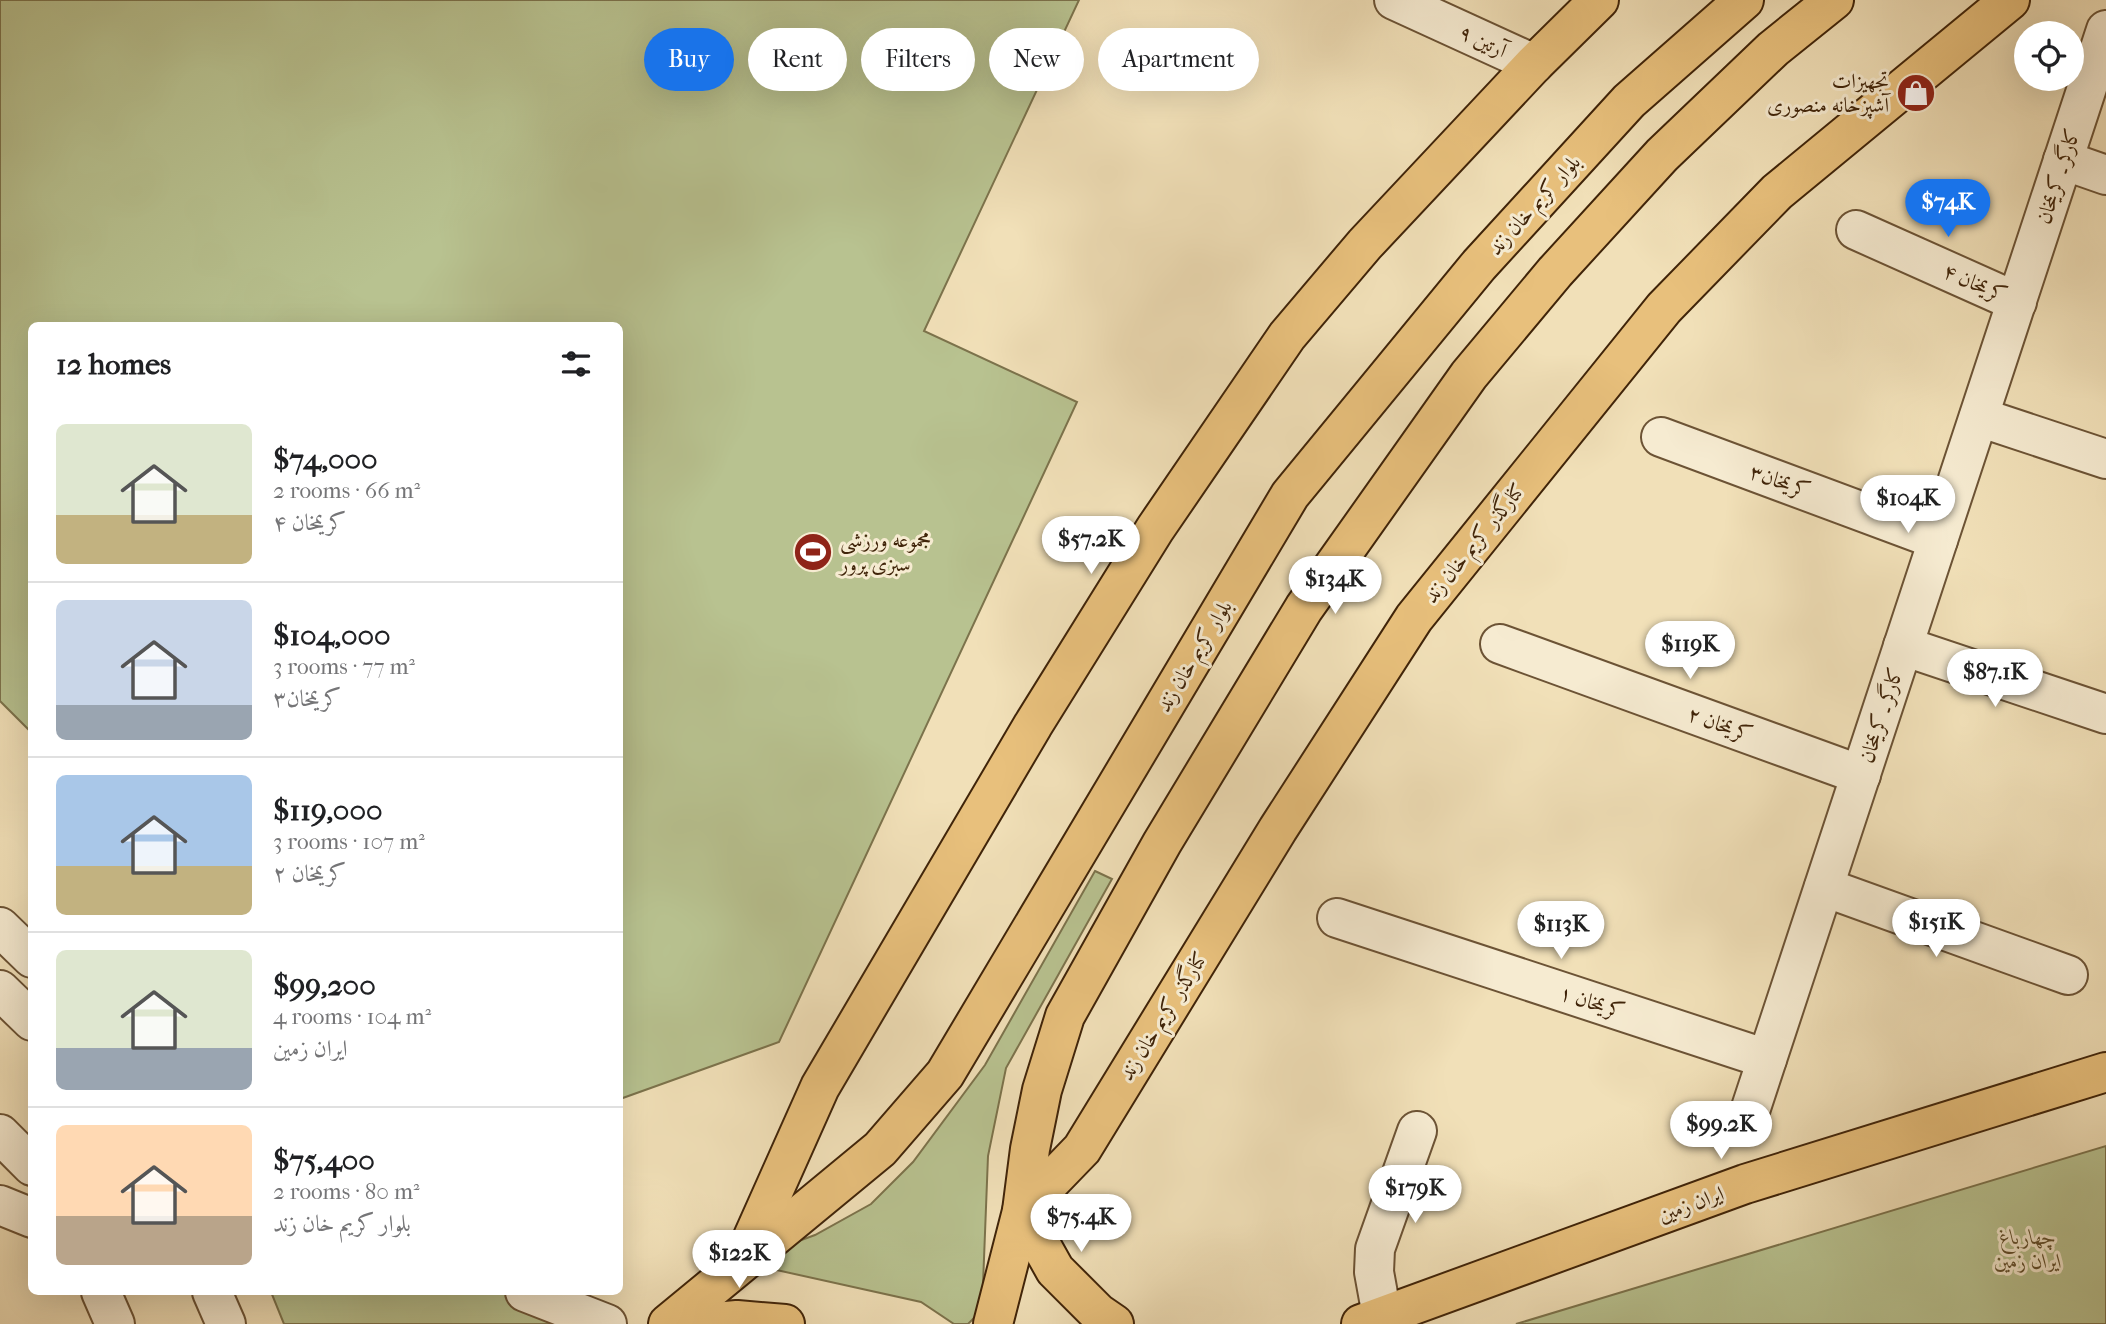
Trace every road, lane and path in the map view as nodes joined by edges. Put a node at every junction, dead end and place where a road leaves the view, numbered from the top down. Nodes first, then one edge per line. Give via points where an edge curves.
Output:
1 (1394, 0) edge
2 (1599, 0) edge
3 (1744, 0) edge
4 (1834, 0) edge
5 (2010, 0) edge
6 (2106, 30) edge
7 (1534, 64) junction
8 (2063, 160) junction
9 (2106, 175) edge
10 (1856, 230) dead end
11 (2017, 302) junction
12 (1979, 417) junction
13 (1661, 437) dead end
14 (2106, 459) edge
15 (1938, 540) junction
16 (1500, 644) dead end
17 (1903, 646) junction
18 (2106, 714) edge
19 (1861, 775) junction
20 (1824, 887) junction
21 (1337, 918) dead end
22 (0, 927) edge
23 (28, 954) edge
24 (2068, 975) dead end
25 (0, 990) edge
26 (28, 1017) edge
27 (1767, 1059) junction
28 (2106, 1072) edge
29 (1747, 1120) dead end
30 (1417, 1131) dead end
31 (0, 1134) edge
32 (28, 1162) edge
33 (0, 1205) edge
34 (1022, 1210) junction
35 (28, 1216) edge
36 (741, 1264) junction
37 (102, 1295) edge
38 (213, 1295) edge
39 (533, 1295) edge
40 (1372, 1320) edge
41 (115, 1324) edge
42 (226, 1324) edge
43 (607, 1324) edge
44 (668, 1324) edge
45 (695, 1324) edge
46 (785, 1324) edge
47 (993, 1324) edge
48 (1114, 1324) edge

1 - 7 street, آرتین ۹
2 - 7 main road
3 - 36 main road, بلوار کریم خان زند via 1629,101 1479,265 1290,495 945,1074 880,1149
4 - 34 main road via 1773,49 1662,155 1555,272 1469,375 1304,608 1162,843 1065,1016 1042,1090
5 - 34 main road, کنارگذر کریم خان زند via 1777,192 1664,308 1414,618 1082,1149
6 - 8 street, کارگر ـ کریمخان
7 - 36 main road via 1365,244 1287,336 1155,529 1033,725 820,1087
8 - 9 street
8 - 11 street, کارگر ـ کریمخان
10 - 11 street, کریمخان ۴
11 - 12 street, کارگر ـ کریمخان
12 - 14 street
12 - 15 street, کارگر ـ کریمخان
13 - 15 street, کریمخان۳
15 - 17 street, کارگر ـ کریمخان
16 - 19 street, کریمخان ۲
17 - 18 street
17 - 19 street, کارگر ـ کریمخان
19 - 20 street, کارگر ـ کریمخان
20 - 24 street
20 - 27 street, کارگر ـ کریمخان
21 - 27 street, کریمخان ۱
22 - 23 street
25 - 26 street
27 - 29 street, کارگر ـ کریمخان
28 - 40 main road, ایران زمین via 1745,1184
30 - 40 street via 1375,1249
31 - 32 street
33 - 35 street
34 - 47 main road
34 - 48 main road via 1055,1270
36 - 44 main road, بلوار کریم خان زند
37 - 41 street
38 - 42 street
39 - 43 street
45 - 46 main road via 737,1320

